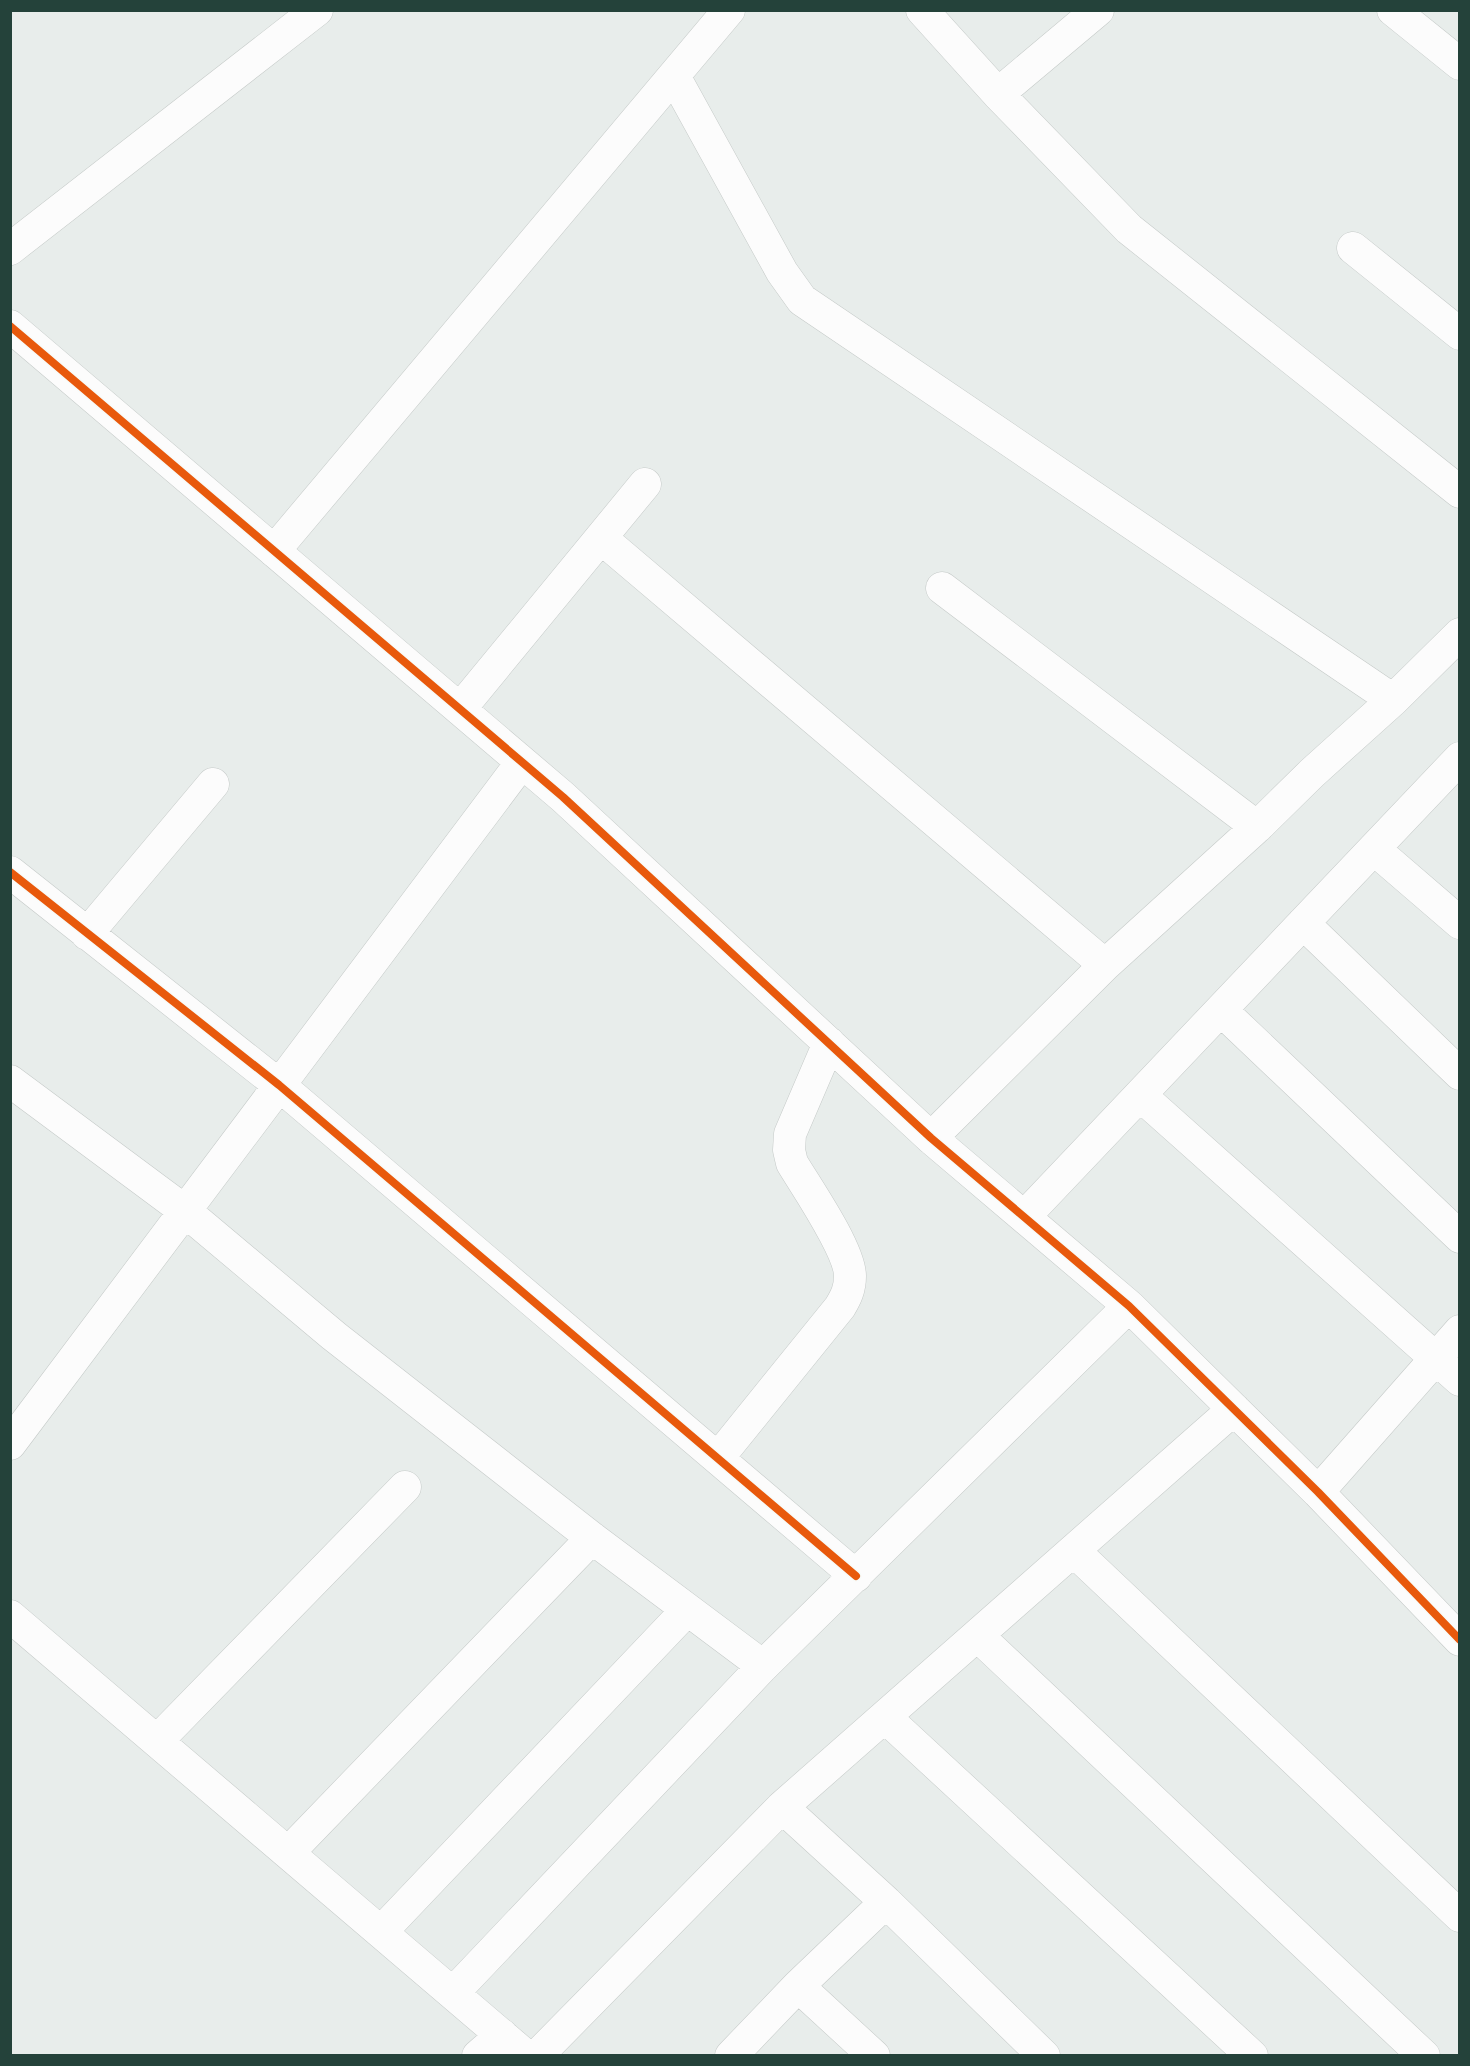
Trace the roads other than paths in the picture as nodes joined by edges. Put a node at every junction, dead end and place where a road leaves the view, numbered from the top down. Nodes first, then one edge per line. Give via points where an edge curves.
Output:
1 (317, 10) edge
2 (729, 10) edge
3 (922, 10) edge
4 (1098, 10) edge
5 (1393, 10) edge
6 (1460, 64) edge
7 (674, 76) junction
8 (998, 94) junction
9 (11, 248) edge
10 (1353, 248) dead end
11 (10, 326) edge
12 (1460, 334) edge
13 (645, 484) dead end
14 (1460, 492) edge
15 (601, 538) junction
16 (274, 550) junction
17 (942, 588) dead end
18 (1460, 634) edge
19 (1393, 700) junction
20 (460, 709) junction
21 (1459, 760) edge
22 (522, 762) junction
23 (213, 784) dead end
24 (1257, 826) junction
25 (1374, 849) junction
26 (10, 872) edge
27 (1303, 923) junction
28 (1460, 923) edge
29 (87, 933) junction
30 (1105, 965) junction
31 (1221, 1010) junction
32 (829, 1043) junction
33 (1460, 1074) edge
34 (10, 1081) edge
35 (279, 1085) junction
36 (1140, 1095) junction
37 (931, 1138) junction
38 (185, 1211) junction
39 (1024, 1217) junction
40 (1460, 1237) edge
41 (1129, 1306) junction
42 (1460, 1331) edge
43 (1436, 1358) junction
44 (1460, 1380) edge
45 (1234, 1409) junction
46 (10, 1444) edge
47 (718, 1458) junction
48 (405, 1487) dead end
49 (1318, 1492) junction
50 (592, 1538) junction
51 (1074, 1551) junction
52 (856, 1576) junction
53 (687, 1610) junction
54 (10, 1616) edge
55 (978, 1636) junction
56 (1460, 1640) edge
57 (763, 1666) junction
58 (885, 1717) junction
59 (157, 1741) junction
60 (782, 1807) junction
61 (288, 1853) junction
62 (886, 1902) junction
63 (1460, 1916) edge
64 (381, 1932) junction
65 (798, 1986) junction
66 (453, 1993) junction
67 (502, 2035) junction
68 (478, 2055) edge
69 (526, 2055) edge
70 (537, 2055) edge
71 (731, 2055) edge
72 (874, 2055) edge
73 (1044, 2055) edge
74 (1252, 2055) edge
75 (1424, 2055) edge

1 - 9 street
2 - 7 street
3 - 8 street
4 - 8 street
5 - 6 street
7 - 16 street
7 - 19 street via 782,272 802,300
8 - 14 street via 1129,229
10 - 12 street
11 - 16 street
13 - 15 street
15 - 20 street
15 - 30 street
16 - 20 street
17 - 24 street
18 - 19 street
19 - 24 street
20 - 22 street
21 - 25 street
22 - 32 street
22 - 35 street
23 - 29 street
24 - 30 street
25 - 27 street
25 - 28 street
26 - 29 street
27 - 31 street
27 - 33 street
29 - 35 street
30 - 37 street
31 - 36 street
31 - 40 street
32 - 37 street
32 - 47 street via 790,1134 789,1150 792,1163 844,1252 850,1274 849,1290 840,1307
34 - 38 street
35 - 38 street
35 - 47 street
36 - 39 street
36 - 43 street
37 - 39 street
38 - 46 street
38 - 50 street via 334,1336
39 - 41 street
41 - 45 street
41 - 52 street
42 - 43 street
43 - 44 street
43 - 49 street
45 - 49 street
45 - 51 street
47 - 52 street
48 - 59 street
49 - 56 street
50 - 53 street
50 - 61 street
51 - 55 street
51 - 63 street
52 - 57 street
53 - 57 street
53 - 64 street
54 - 59 street
55 - 58 street
55 - 75 street
57 - 66 street
58 - 60 street
58 - 74 street
59 - 61 street
60 - 62 street
60 - 70 street
61 - 64 street
62 - 65 street
62 - 73 street
64 - 66 street
65 - 71 street
65 - 72 street
66 - 67 street
67 - 68 street
67 - 69 street

